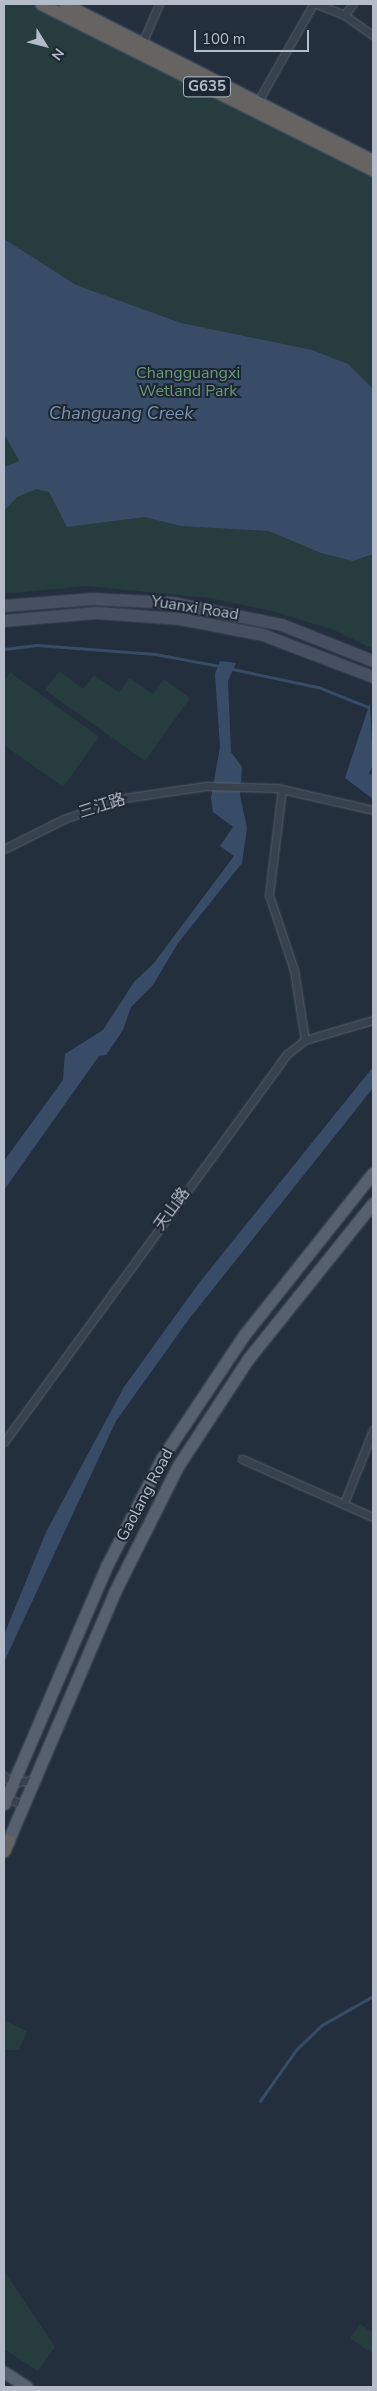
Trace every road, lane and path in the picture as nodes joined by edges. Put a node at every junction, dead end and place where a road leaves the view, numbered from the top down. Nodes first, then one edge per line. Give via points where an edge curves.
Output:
1 (41, 4) edge
2 (65, 4) edge
3 (159, 4) edge
4 (315, 4) edge
5 (353, 4) edge
6 (344, 14) junction
7 (373, 34) edge
8 (143, 41) junction
9 (258, 102) junction
10 (373, 160) edge
11 (373, 170) edge
12 (4, 606) edge
13 (4, 620) edge
14 (373, 661) edge
15 (373, 677) edge
16 (282, 789) junction
17 (373, 810) edge
18 (4, 849) edge
19 (373, 1020) edge
20 (305, 1040) junction
21 (373, 1173) edge
22 (373, 1203) edge
23 (373, 1430) edge
24 (4, 1442) edge
25 (242, 1459) dead end
26 (344, 1503) junction
27 (373, 1517) edge
28 (36, 1779) junction
29 (8, 1780) edge
30 (5, 1799) edge
31 (25, 1805) junction
32 (9, 1840) joint
33 (4, 1852) edge
34 (4, 2368) edge
35 (4, 2372) edge
36 (25, 2386) edge

1 - 11 highway, G635
2 - 8 highway, G635
3 - 8 street
4 - 6 street
4 - 9 street
5 - 6 street
6 - 7 street
8 - 9 highway, G635
9 - 10 highway, G635
12 - 14 main road, Yuanxi Road via 93,599 173,602 282,625
13 - 15 main road, Yuanxi Road via 96,614 180,618 263,635
16 - 17 street
16 - 18 street, 三江路 via 248,785 206,786 116,801 43,828
16 - 20 street via 269,895 294,970
19 - 20 street, 天山路
20 - 24 street, 天山路 via 270,1074
21 - 29 main road, Gaolang Road via 244,1335 162,1458 107,1565
22 - 28 main road, Gaolang Road via 248,1359 178,1466 116,1591
23 - 26 street
25 - 26 street
26 - 27 street
28 - 29 street
28 - 31 main road, Gaolang Road
29 - 30 main road, Gaolang Road
30 - 31 street
31 - 32 main road, Gaolang Road
32 - 33 highway, Gaolang Road
34 - 36 main road
35 - 36 main road

